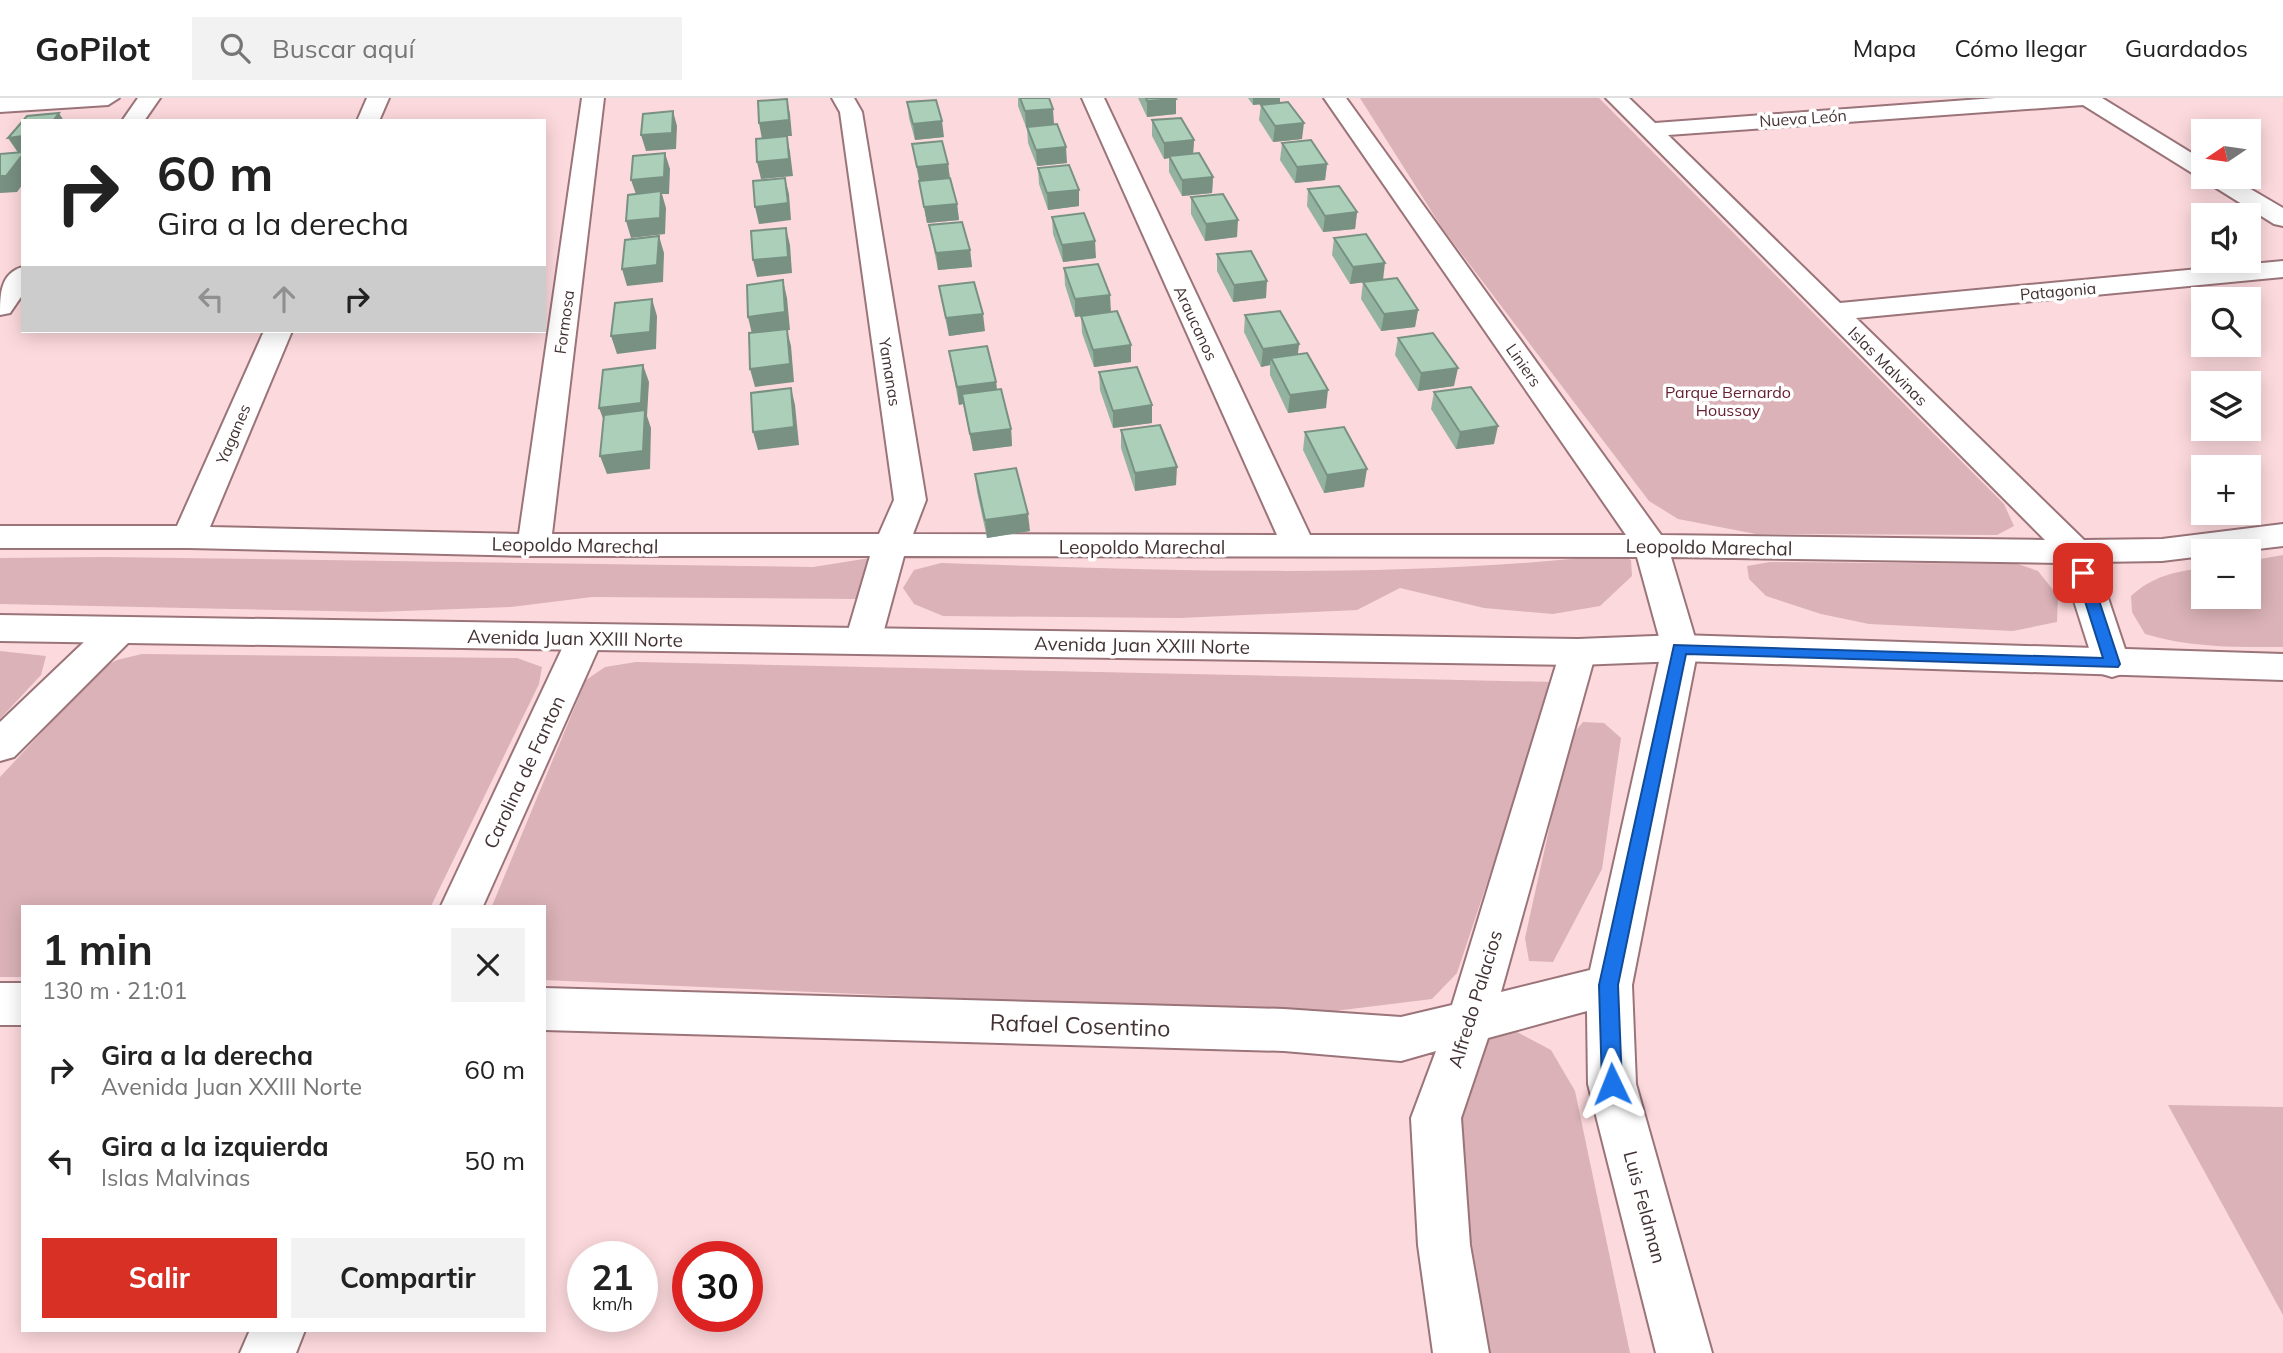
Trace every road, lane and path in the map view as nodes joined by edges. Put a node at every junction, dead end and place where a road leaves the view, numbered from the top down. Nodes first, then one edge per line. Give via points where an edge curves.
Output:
1 (108, 98) edge
2 (149, 98) edge
3 (378, 98) edge
4 (593, 98) edge
5 (843, 98) edge
6 (1093, 98) edge
7 (1335, 98) edge
8 (1617, 98) edge
9 (2086, 98) edge
10 (0, 105) edge
11 (134, 119) edge
12 (369, 119) edge
13 (1648, 130) junction
14 (2191, 163) edge
15 (2234, 189) edge
16 (2283, 219) edge
17 (2283, 269) edge
18 (21, 278) edge
19 (0, 307) edge
20 (1833, 312) junction
21 (277, 333) edge
22 (2283, 536) edge
23 (0, 537) edge
24 (188, 537) junction
25 (534, 545) junction
26 (1651, 546) junction
27 (1299, 547) junction
28 (893, 548) junction
29 (2075, 551) junction
30 (0, 628) edge
31 (118, 631) junction
32 (585, 638) junction
33 (863, 640) junction
34 (1680, 648) junction
35 (1578, 652) junction
36 (2112, 664) junction
37 (2283, 667) edge
38 (0, 746) edge
39 (462, 905) edge
40 (1609, 985) junction
41 (0, 1004) edge
42 (21, 1004) edge
43 (546, 1009) edge
44 (1469, 1024) junction
45 (277, 1332) edge
46 (268, 1353) edge
47 (1461, 1353) edge
48 (1684, 1353) edge

1 - 10 street
2 - 11 street
3 - 12 street
4 - 25 street, Formosa
5 - 28 street, Yamanas via 851,112 909,500
6 - 27 street, Araucanos
7 - 26 street, Liniers
8 - 13 street, Islas Malvinas
9 - 13 street, Nueva León
9 - 14 street
13 - 20 street, Islas Malvinas
15 - 16 street
17 - 20 street, Patagonia
18 - 19 street
20 - 29 street, Islas Malvinas
21 - 24 street, Yaganes
22 - 29 street, Leopoldo Marechal via 2162,550
23 - 24 street, Leopoldo Marechal
24 - 25 street, Leopoldo Marechal
25 - 28 street, Leopoldo Marechal
26 - 27 street, Leopoldo Marechal
26 - 29 street, Leopoldo Marechal
26 - 34 street, Liniers
27 - 28 street, Leopoldo Marechal
28 - 33 street, Yamanas via 882,569
29 - 36 street, Islas Malvinas
30 - 31 street, Avenida Juan XXIII Norte
31 - 32 street, Avenida Juan XXIII Norte
31 - 38 street
32 - 33 street, Avenida Juan XXIII Norte
32 - 39 street, Carolina de Fanton
33 - 35 street, Avenida Juan XXIII Norte
34 - 35 street, Avenida Juan XXIII Norte
34 - 36 street, Avenida Juan XXIII Norte
34 - 40 street, Luis Feldman
35 - 44 street, Alfredo Palacios
36 - 37 street, Avenida Juan XXIII Norte
40 - 44 street, Rafael Cosentino
40 - 48 street, Luis Feldman via 1612,1084
41 - 42 street
43 - 44 street, Rafael Cosentino via 1284,1030 1401,1039
44 - 47 street, Alfredo Palacios via 1436,1118 1444,1245
45 - 46 street

